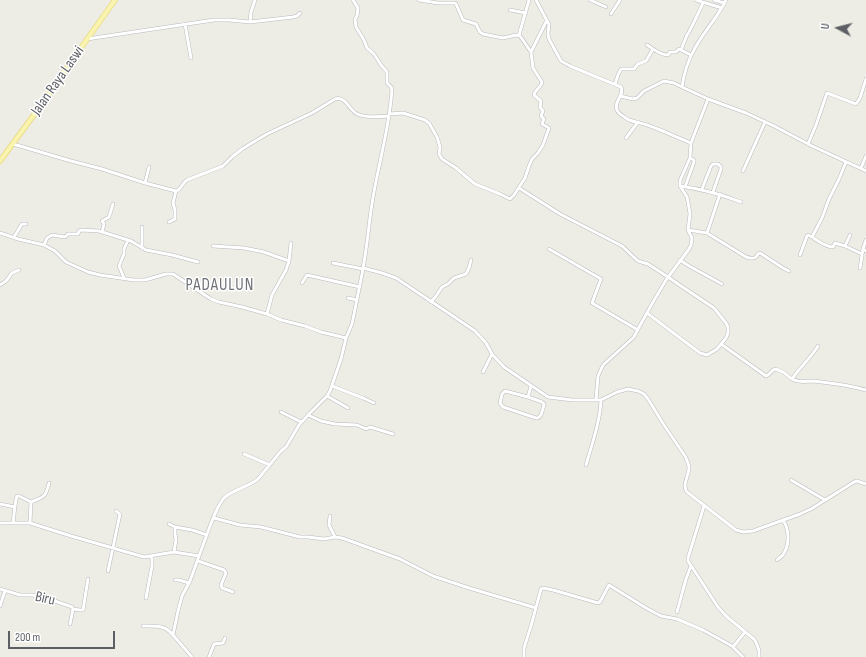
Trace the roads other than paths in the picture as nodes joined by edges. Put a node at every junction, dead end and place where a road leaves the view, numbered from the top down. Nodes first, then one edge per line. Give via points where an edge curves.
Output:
1 (115, 0) edge
2 (255, 0) edge
3 (353, 0) edge
4 (419, 0) edge
5 (529, 0) edge
6 (536, 0) edge
7 (590, 0) edge
8 (602, 0) edge
9 (620, 0) edge
10 (696, 0) edge
11 (714, 0) edge
12 (434, 1) edge
13 (702, 2) junction
14 (725, 2) edge
15 (599, 4) junction
16 (606, 7) dead end
17 (722, 8) junction
18 (510, 10) dead end
19 (300, 13) dead end
20 (526, 13) junction
21 (611, 14) dead end
22 (547, 20) junction
23 (250, 22) junction
24 (185, 24) junction
25 (519, 35) junction
26 (87, 39) junction
27 (647, 45) dead end
28 (653, 49) junction
29 (681, 50) junction
30 (531, 52) junction
31 (691, 54) junction
32 (191, 58) dead end
33 (866, 79) edge
34 (615, 84) junction
35 (682, 87) junction
36 (620, 96) junction
37 (708, 99) junction
38 (389, 115) junction
39 (638, 122) junction
40 (765, 122) junction
41 (626, 138) dead end
42 (691, 143) junction
43 (13, 144) junction
44 (808, 144) junction
45 (866, 156) edge
46 (690, 158) junction
47 (0, 161) edge
48 (846, 162) junction
49 (150, 168) dead end
50 (861, 168) junction
51 (743, 171) dead end
52 (866, 171) edge
53 (145, 183) junction
54 (680, 186) junction
55 (685, 187) junction
56 (519, 188) junction
57 (702, 190) junction
58 (176, 191) junction
59 (713, 192) junction
60 (720, 194) junction
61 (741, 202) dead end
62 (113, 204) dead end
63 (169, 222) dead end
64 (26, 224) dead end
65 (142, 227) dead end
66 (688, 230) junction
67 (102, 232) junction
68 (0, 233) edge
69 (707, 233) junction
70 (850, 235) dead end
71 (14, 237) junction
72 (812, 237) junction
73 (128, 240) junction
74 (866, 240) edge
75 (291, 243) dead end
76 (44, 245) junction
77 (213, 246) dead end
78 (845, 246) junction
79 (142, 248) junction
80 (549, 249) dead end
81 (864, 250) edge
82 (862, 254) junction
83 (800, 255) dead end
84 (470, 260) dead end
85 (680, 260) junction
86 (289, 261) junction
87 (198, 262) dead end
88 (333, 262) dead end
89 (363, 268) junction
90 (860, 268) dead end
91 (19, 270) dead end
92 (789, 271) dead end
93 (668, 277) junction
94 (124, 278) junction
95 (302, 283) dead end
96 (722, 284) dead end
97 (0, 285) edge
98 (360, 287) junction
99 (348, 298) dead end
100 (357, 300) junction
101 (431, 302) junction
102 (647, 313) junction
103 (267, 314) junction
104 (638, 330) junction
105 (346, 338) junction
106 (721, 344) junction
107 (818, 346) dead end
108 (492, 354) junction
109 (482, 372) dead end
110 (792, 379) junction
111 (332, 386) junction
112 (531, 386) junction
113 (866, 390) edge
114 (327, 396) junction
115 (528, 397) junction
116 (596, 400) junction
117 (601, 400) junction
118 (374, 403) dead end
119 (348, 408) dead end
120 (281, 412) dead end
121 (308, 415) junction
122 (301, 422) junction
123 (393, 434) dead end
124 (244, 454) dead end
125 (270, 465) junction
126 (586, 465) dead end
127 (791, 480) dead end
128 (49, 483) dead end
129 (866, 484) edge
130 (825, 500) junction
131 (31, 502) junction
132 (0, 504) edge
133 (704, 506) junction
134 (15, 507) junction
135 (116, 511) dead end
136 (330, 516) dead end
137 (214, 518) junction
138 (783, 520) junction
139 (0, 523) edge
140 (13, 523) junction
141 (30, 523) junction
142 (169, 524) dead end
143 (175, 527) junction
144 (207, 535) junction
145 (334, 537) junction
146 (113, 548) junction
147 (174, 552) junction
148 (150, 556) junction
149 (200, 556) junction
150 (777, 560) dead end
151 (198, 561) junction
152 (691, 566) junction
153 (108, 571) dead end
154 (88, 579) dead end
155 (175, 580) dead end
156 (189, 583) junction
157 (0, 589) edge
158 (5, 591) junction
159 (233, 592) dead end
160 (146, 598) dead end
161 (0, 606) edge
162 (536, 608) junction
163 (73, 609) junction
164 (677, 612) dead end
165 (70, 624) dead end
166 (144, 626) dead end
167 (745, 632) junction
168 (173, 635) junction
169 (226, 638) dead end
170 (733, 647) junction
171 (192, 657) edge
172 (209, 657) edge
173 (524, 657) edge
174 (743, 657) edge
175 (759, 657) edge

1 - 26 main road, Jalan Raya Laswi
2 - 23 street
3 - 38 street via 358,8 356,27 367,48 386,70 387,83 392,88
4 - 12 street
5 - 20 street
6 - 22 street
7 - 15 street
8 - 15 street
9 - 21 street
10 - 13 street
11 - 14 street
12 - 25 street via 455,3 463,20 476,24 483,34 503,38
13 - 17 street
13 - 29 street
14 - 17 street
15 - 16 street
17 - 31 street
18 - 20 street
19 - 23 street via 293,17
20 - 25 street
22 - 30 street
22 - 34 street via 550,25 549,39 561,61
23 - 24 street via 214,20
24 - 26 street
24 - 32 street
25 - 30 street
26 - 43 main road, Jalan Raya Laswi
27 - 28 street
28 - 29 street via 667,55
28 - 34 street via 646,61 634,69 621,69
29 - 31 street
30 - 56 street via 534,68 542,83 534,95 541,101 541,116 544,119 542,124 549,128 543,145 530,162
31 - 35 street
33 - 44 street via 856,104 826,93
34 - 36 street via 622,88
35 - 36 street via 664,81 644,91 637,98
35 - 37 street
36 - 39 street via 616,105 618,112 629,120
37 - 40 street
37 - 42 street
38 - 56 street via 403,113 425,120 437,137 440,156 478,186 510,199
38 - 58 street via 358,115 342,99 335,99 242,148 223,166 186,180
38 - 89 street via 371,206
39 - 41 street
39 - 42 street
40 - 44 street
40 - 51 street
42 - 46 street
43 - 47 main road, Jalan Raya Laswi
43 - 53 street
44 - 48 street
45 - 50 street
46 - 54 street
46 - 55 street via 694,162
48 - 50 street
48 - 72 street
49 - 53 street
50 - 52 street
53 - 58 street
54 - 55 street
54 - 66 street via 688,200
55 - 57 street
56 - 93 street via 560,214 622,246 638,261 648,264
57 - 59 street
57 - 59 street via 711,166 718,164 721,169
58 - 63 street via 173,201 175,219
59 - 60 street
60 - 61 street
60 - 69 street
62 - 67 street via 109,217 102,221
64 - 71 street via 22,224
65 - 79 street
66 - 69 street
66 - 85 street via 692,238 691,245
67 - 73 street
67 - 76 street via 86,230 65,237 52,235 47,238
68 - 71 street
69 - 92 street via 746,258 756,257 760,253
70 - 78 street
71 - 76 street
72 - 78 street via 831,248 835,243
72 - 83 street via 807,236
73 - 79 street
73 - 94 street via 119,266
74 - 81 street
75 - 86 street
76 - 94 street via 71,265 100,275
77 - 86 street via 251,249
78 - 82 street
79 - 87 street
80 - 104 street via 601,279 592,303
81 - 82 street
82 - 90 street
84 - 101 street via 466,274 454,278 442,287
85 - 93 street
85 - 96 street
86 - 103 street via 272,296
88 - 89 street
89 - 98 street
89 - 101 street via 396,278
91 - 97 street
93 - 102 street
93 - 106 street via 714,308 726,323 728,333
94 - 103 street via 145,280 171,274 218,302
95 - 98 street via 306,275
98 - 100 street
99 - 100 street
100 - 105 street
101 - 108 street via 475,331
102 - 104 street
102 - 106 street via 700,353 707,355
103 - 105 street
104 - 116 street via 634,337 603,365 598,376
105 - 111 street
106 - 110 street via 766,376 776,369
107 - 110 street
108 - 109 street
108 - 112 street via 504,367
110 - 113 street
111 - 114 street
111 - 118 street
112 - 115 street
112 - 116 street via 551,398
114 - 119 street
114 - 121 street
115 - 115 street via 505,391 500,403 503,407 538,418 544,404
116 - 117 street
117 - 126 street
117 - 133 street via 628,389 644,394 688,461 685,490
120 - 122 street
121 - 122 street
121 - 123 street via 329,423 357,425 366,429 370,427
122 - 125 street via 286,447
124 - 125 street
125 - 137 street via 254,483 223,499
127 - 130 street
128 - 131 street via 44,496
129 - 130 street via 861,481 854,482
130 - 138 street via 811,509
131 - 134 street via 17,496
131 - 141 street
132 - 134 street
133 - 138 street via 736,530 743,532
133 - 152 street via 688,558
134 - 140 street
135 - 146 street via 120,514
136 - 145 street via 329,525
137 - 144 street
137 - 145 street via 300,537
138 - 150 street via 787,526 788,541 784,553
139 - 140 street
140 - 141 street
141 - 146 street
142 - 143 street
143 - 144 street
143 - 147 street
144 - 149 street
145 - 162 street via 400,559 433,576
146 - 148 street via 144,557
146 - 153 street
147 - 148 street
147 - 149 street
148 - 160 street via 152,562
149 - 151 street
151 - 156 street
151 - 159 street via 224,570 226,573 222,588
152 - 164 street
152 - 167 street via 718,607
154 - 163 street via 83,610
155 - 156 street
156 - 168 street via 182,596
157 - 158 street, Biru
158 - 161 street
158 - 163 street, Biru via 49,599
162 - 170 street via 542,588 598,603 610,585 651,611 704,630
162 - 173 street via 524,648
163 - 165 street, Biru
166 - 168 street via 164,627
167 - 170 street
167 - 175 street via 754,640
168 - 171 street
169 - 172 street via 223,643 214,644
170 - 174 street

